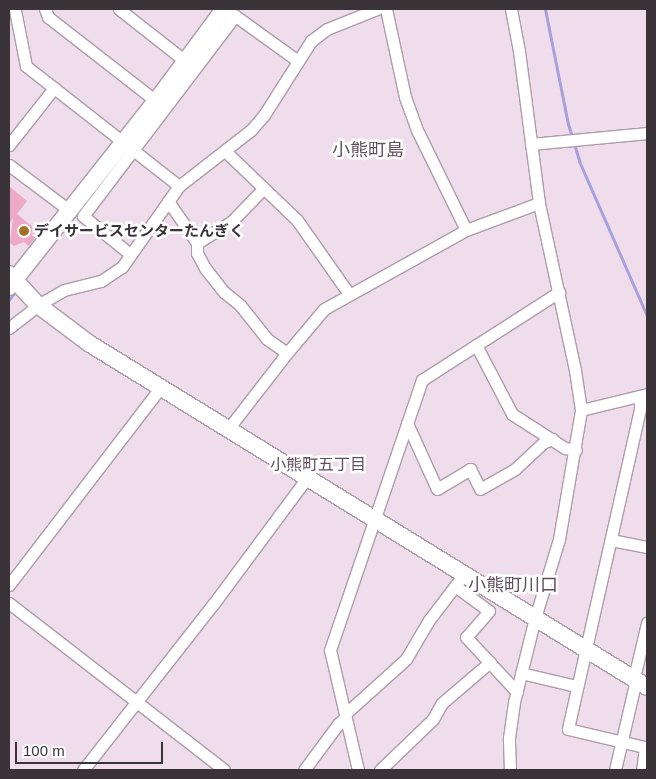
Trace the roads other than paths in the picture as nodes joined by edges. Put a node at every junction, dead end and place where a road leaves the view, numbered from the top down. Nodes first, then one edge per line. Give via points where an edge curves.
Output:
1 (45, 9) edge
2 (119, 9) edge
3 (377, 9) edge
4 (386, 9) edge
5 (511, 9) edge
6 (15, 10) edge
7 (228, 11) edge
8 (298, 61) junction
9 (185, 62) junction
10 (178, 82) junction
11 (54, 88) junction
12 (156, 101) junction
13 (647, 133) edge
14 (531, 144) junction
15 (9, 145) edge
16 (129, 146) junction
17 (225, 151) junction
18 (9, 165) edge
19 (178, 186) junction
20 (264, 189) junction
21 (168, 201) junction
22 (539, 203) junction
23 (75, 212) junction
24 (466, 230) junction
25 (197, 243) junction
26 (130, 254) junction
27 (10, 281) edge
28 (559, 292) junction
29 (349, 294) junction
30 (38, 305) junction
31 (9, 328) edge
32 (476, 345) junction
33 (287, 353) junction
34 (160, 388) junction
35 (644, 395) edge
36 (581, 410) junction
37 (407, 423) junction
38 (228, 429) junction
39 (552, 439) junction
40 (576, 450) junction
41 (307, 478) junction
42 (374, 519) junction
43 (611, 540) junction
44 (647, 547) edge
45 (460, 580) junction
46 (9, 585) edge
47 (9, 603) edge
48 (535, 618) junction
49 (647, 623) edge
50 (586, 649) junction
51 (490, 662) junction
52 (521, 673) junction
53 (639, 681) edge
54 (576, 686) junction
55 (517, 692) junction
56 (137, 701) junction
57 (345, 716) junction
58 (622, 741) junction
59 (83, 770) edge
60 (224, 770) edge
61 (304, 770) edge
62 (358, 770) edge
63 (380, 770) edge
64 (510, 770) edge
65 (615, 770) edge
66 (642, 770) edge

1 - 12 street via 48,17
2 - 9 street
3 - 8 street via 327,29 311,41
4 - 24 street via 405,97
5 - 14 street
6 - 11 street via 26,66
7 - 8 street
7 - 9 street
7 - 10 street
8 - 17 street via 264,115
9 - 10 street
10 - 12 street
10 - 16 street
11 - 15 street
11 - 16 street
12 - 16 street
13 - 14 street
14 - 22 street
16 - 19 street
16 - 23 street
17 - 19 street
17 - 20 street
18 - 23 street
19 - 21 street
20 - 25 street via 231,222
20 - 29 street via 297,220
21 - 25 street
21 - 26 street
22 - 24 street
22 - 28 street
23 - 26 street
23 - 27 street
24 - 29 street
25 - 33 street via 205,268 224,292 240,305 267,339
26 - 30 street via 122,267 101,282 64,290
27 - 30 street
28 - 32 street
28 - 36 street
29 - 33 street via 324,309
30 - 31 street
30 - 34 street via 90,344
32 - 37 street via 422,380
32 - 39 street via 512,414
33 - 38 street
34 - 38 street
34 - 46 street
35 - 36 street
35 - 43 street
36 - 40 street
37 - 39 street via 437,489 470,469 480,489 515,469 544,442
37 - 42 street
38 - 41 street
39 - 40 street via 565,448
40 - 48 street via 559,539
41 - 42 street
41 - 56 street
42 - 45 street
42 - 57 street via 330,650
43 - 44 street
43 - 50 street
45 - 48 street
45 - 51 street via 489,611 466,637
45 - 57 street via 429,620 406,659
47 - 56 street
48 - 50 street
48 - 52 street
49 - 53 street
50 - 53 street
50 - 54 street
51 - 55 street
51 - 63 street via 442,703 433,720
52 - 54 street
52 - 55 street
53 - 58 street
54 - 58 street via 568,728
55 - 64 street via 510,738
56 - 59 street
56 - 60 street
57 - 61 street
57 - 62 street
58 - 65 street
58 - 66 street via 645,746

